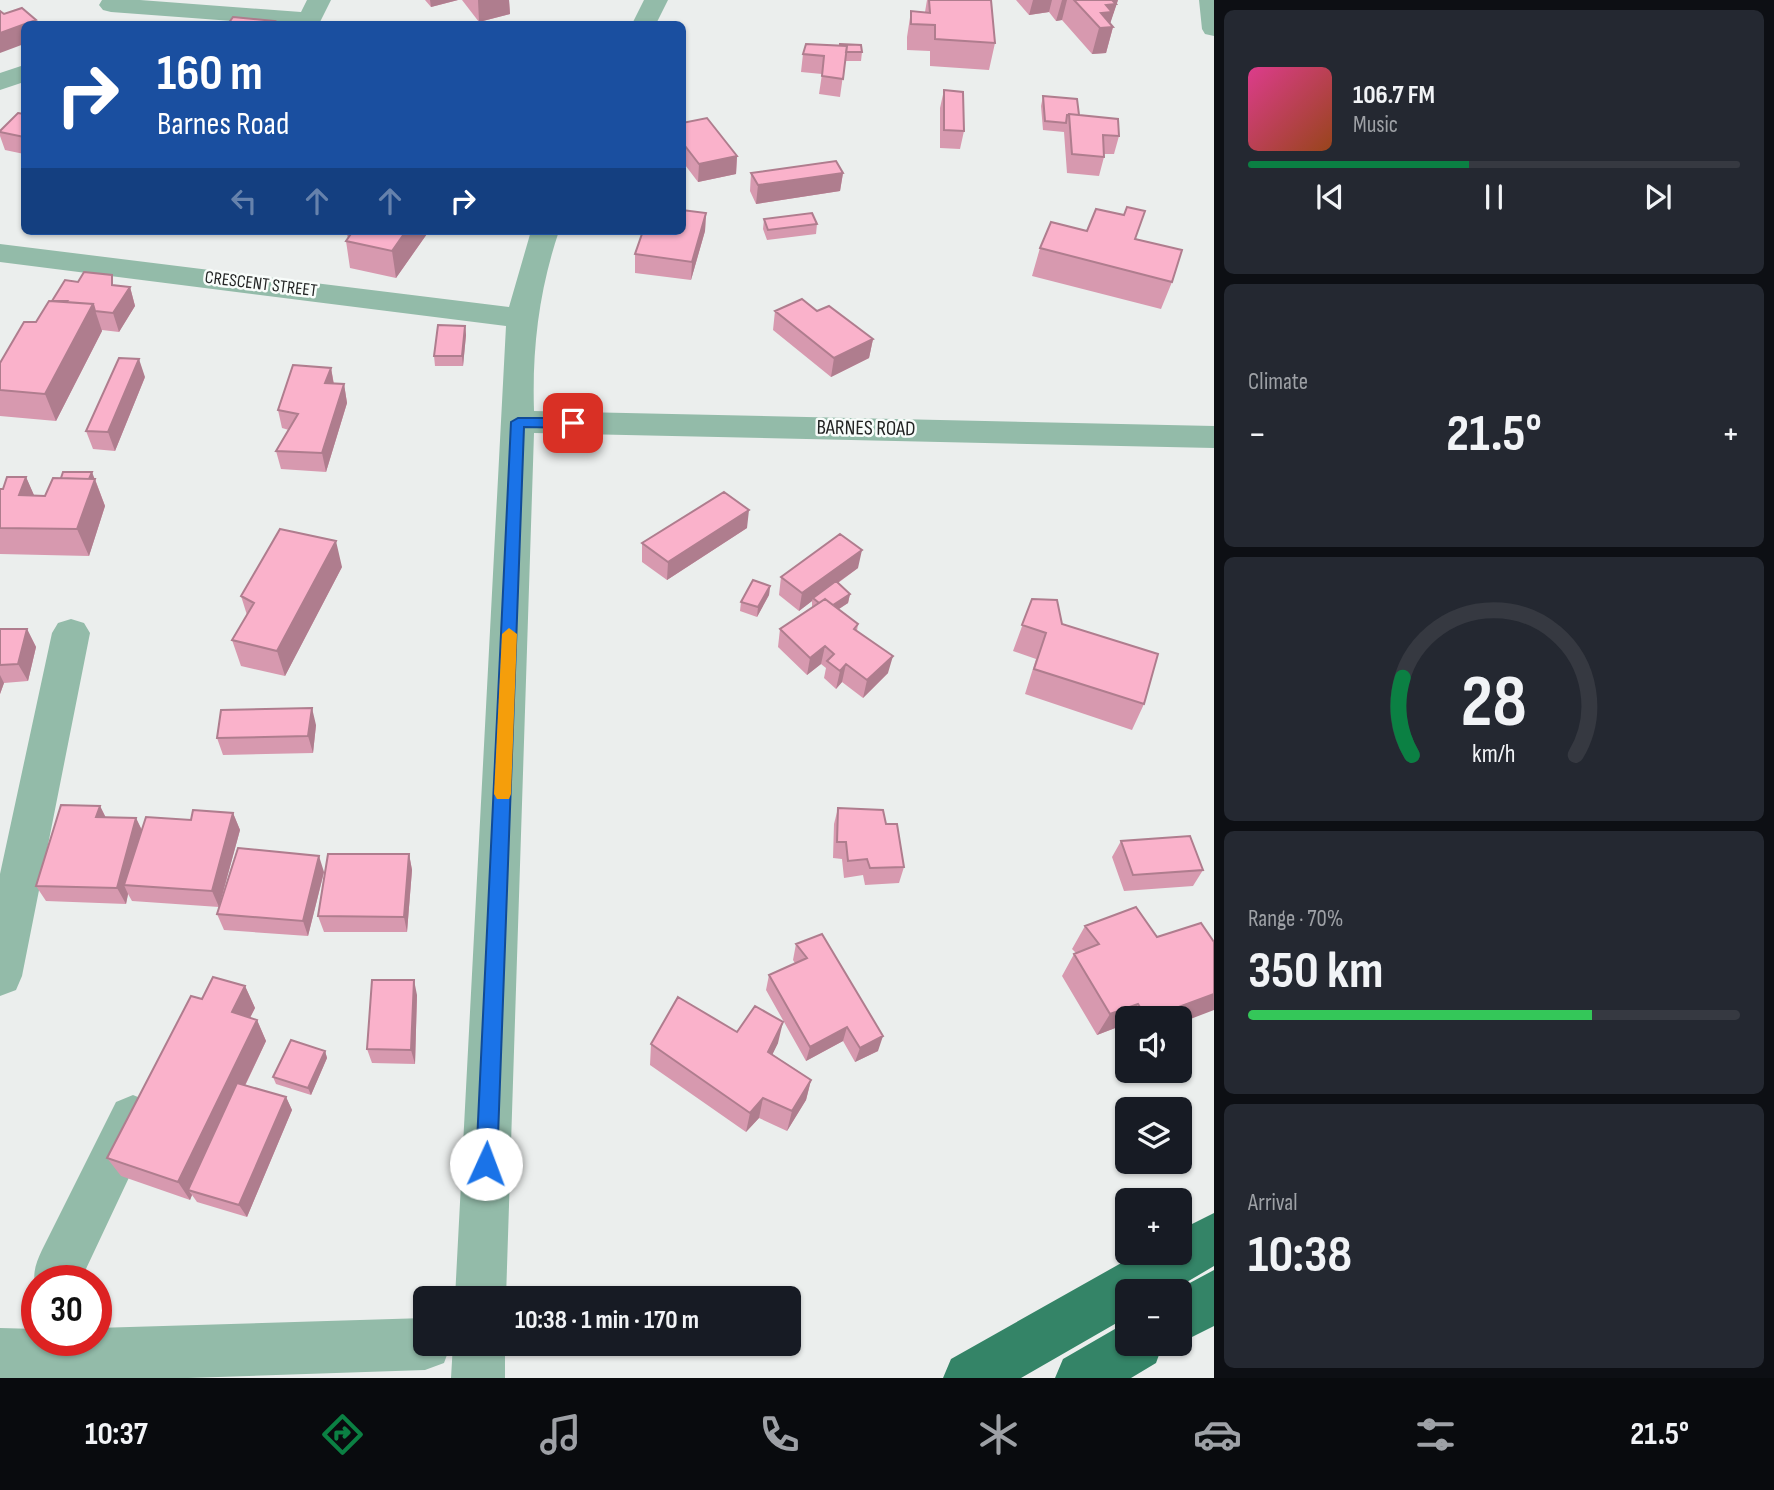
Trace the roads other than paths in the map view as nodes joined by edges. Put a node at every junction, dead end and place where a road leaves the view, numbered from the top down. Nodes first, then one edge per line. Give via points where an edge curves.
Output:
1 (319, 0) edge
2 (656, 0) edge
3 (1211, 0) edge
4 (112, 2) edge
5 (98, 21) edge
6 (646, 21) edge
7 (1214, 29) edge
8 (21, 75) edge
9 (0, 82) edge
10 (543, 235) edge
11 (0, 253) edge
12 (521, 318) junction
13 (518, 422) junction
14 (1214, 437) edge
15 (71, 633) dead end
16 (0, 976) edge
17 (150, 1084) edge
18 (1214, 1238) edge
19 (61, 1265) edge
20 (482, 1286) edge
21 (1214, 1296) edge
22 (1192, 1310) edge
23 (413, 1344) edge
24 (112, 1347) edge
25 (21, 1352) edge
26 (0, 1354) edge
27 (478, 1356) edge
28 (1118, 1356) edge
29 (478, 1378) edge
30 (970, 1378) edge
31 (1082, 1378) edge

1 - 4 street via 310,20
2 - 6 street
3 - 7 street
4 - 5 street
8 - 9 street
10 - 12 street
11 - 12 street, CRESCENT STREET
12 - 13 street via 516,367
13 - 14 street, BARNES ROAD
13 - 20 street
15 - 16 street
17 - 19 street
18 - 30 highway
21 - 22 highway
23 - 24 street
25 - 26 street
27 - 29 street
28 - 31 highway

